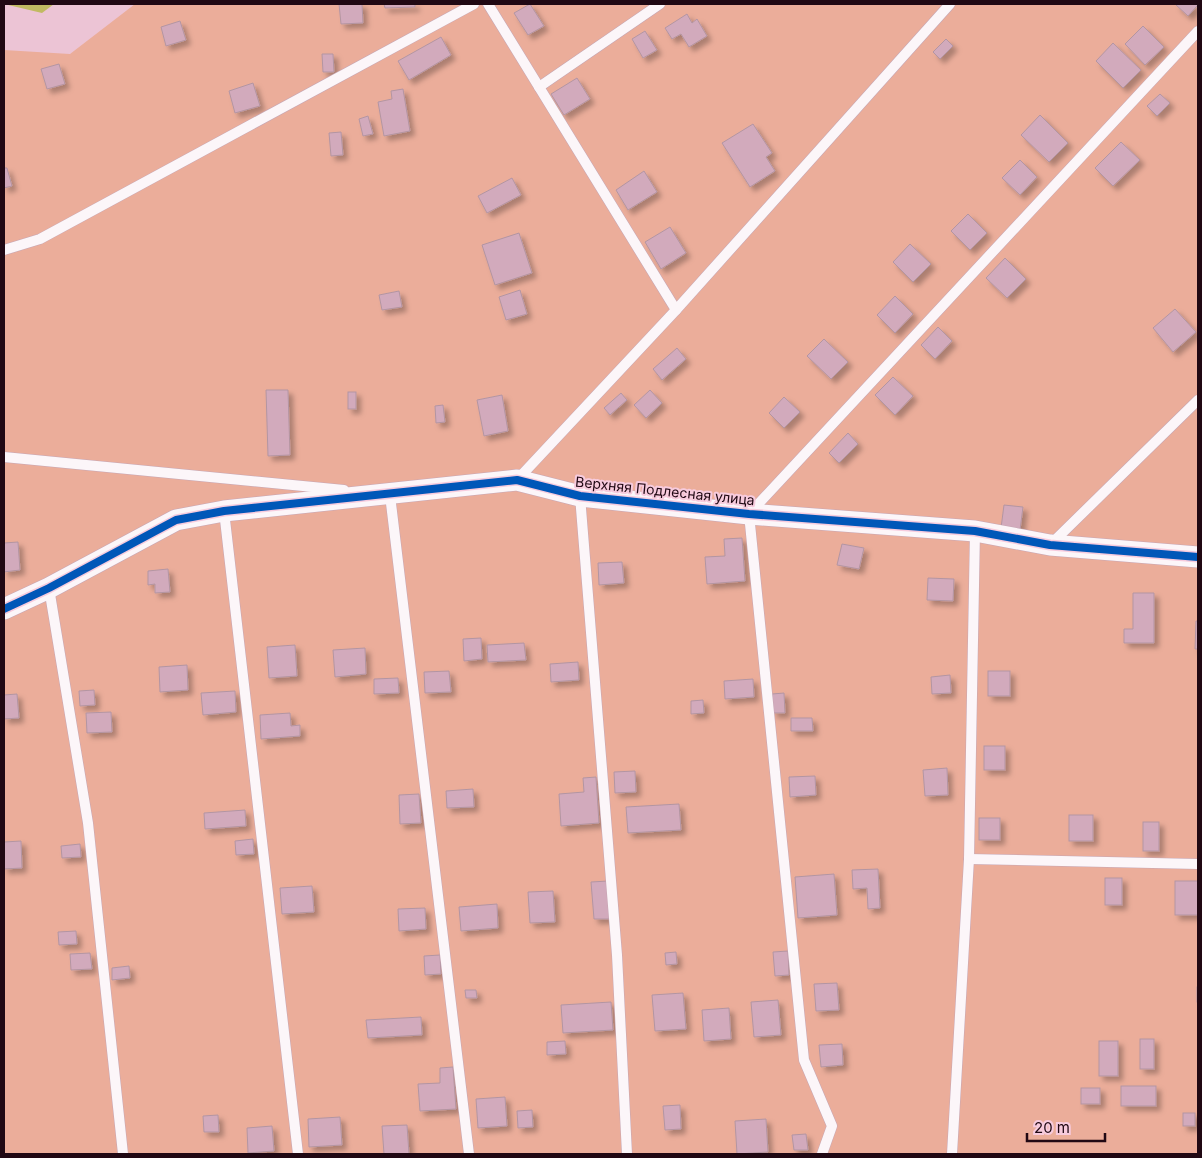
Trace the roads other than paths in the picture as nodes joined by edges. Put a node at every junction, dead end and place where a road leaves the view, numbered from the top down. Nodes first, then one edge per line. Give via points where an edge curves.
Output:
1 (474, 4) edge
2 (488, 4) edge
3 (660, 4) edge
4 (950, 4) edge
5 (1198, 31) edge
6 (539, 88) junction
7 (4, 250) edge
8 (676, 310) junction
9 (1198, 400) edge
10 (4, 457) edge
11 (516, 480) junction
12 (390, 495) junction
13 (580, 496) junction
14 (224, 511) junction
15 (749, 514) junction
16 (975, 531) junction
17 (1050, 545) junction
18 (1198, 557) edge
19 (49, 588) junction
20 (4, 610) edge
21 (970, 859) junction
22 (1198, 864) edge
23 (123, 1154) edge
24 (298, 1154) edge
25 (469, 1154) edge
26 (627, 1154) edge
27 (822, 1154) edge
28 (952, 1154) edge

1 - 7 lane via 40,239
2 - 6 lane
3 - 6 lane
4 - 8 lane
5 - 15 lane
6 - 8 lane
8 - 11 lane
9 - 17 lane
10 - 12 lane
11 - 12 street, Верхняя Подлесная улица
11 - 13 street, Верхняя Подлесная улица
12 - 14 street, Верхняя Подлесная улица
12 - 25 lane
13 - 15 street, Верхняя Подлесная улица
13 - 26 lane via 617,955
14 - 19 street, Верхняя Подлесная улица via 176,520
14 - 24 lane
15 - 16 street, Верхняя Подлесная улица
15 - 27 lane via 804,1060 832,1126
16 - 17 street, Верхняя Подлесная улица
16 - 21 lane
17 - 18 street, Верхняя Подлесная улица
19 - 20 street, Верхняя Подлесная улица
19 - 23 lane via 88,823
21 - 22 lane
21 - 28 lane

